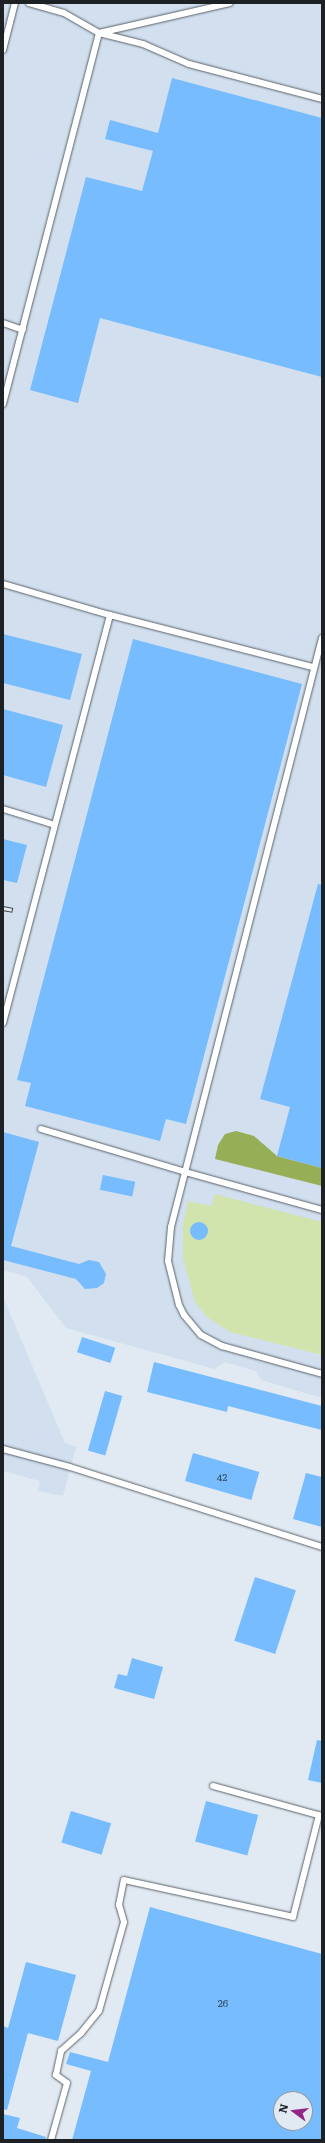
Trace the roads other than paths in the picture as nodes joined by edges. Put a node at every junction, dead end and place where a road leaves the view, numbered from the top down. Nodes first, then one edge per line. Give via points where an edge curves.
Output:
1 (15, 3) edge
2 (29, 3) edge
3 (230, 3) edge
4 (99, 33) junction
5 (3, 50) edge
6 (322, 99) edge
7 (3, 323) edge
8 (23, 330) junction
9 (3, 404) edge
10 (3, 584) edge
11 (110, 615) junction
12 (322, 638) edge
13 (313, 667) junction
14 (3, 809) edge
15 (55, 825) junction
16 (3, 1023) edge
17 (41, 1129) dead end
18 (185, 1172) junction
19 (322, 1210) edge
20 (322, 1374) edge
21 (3, 1450) edge
22 (322, 1547) edge
23 (213, 1786) dead end
24 (321, 1815) edge
25 (51, 2140) edge

1 - 5 lane
2 - 4 lane via 64,13
3 - 4 lane
4 - 6 lane via 143,44 189,64
4 - 8 lane
7 - 8 lane
8 - 9 lane
10 - 11 lane
11 - 13 lane
11 - 15 lane
12 - 13 lane
13 - 18 lane
14 - 15 lane
15 - 16 lane
17 - 18 lane
18 - 19 lane
18 - 20 lane via 171,1227 168,1261 174,1292 184,1316 201,1335 222,1346
21 - 22 lane via 70,1467
23 - 24 lane
24 - 25 lane via 293,1917 124,1880 119,1905 124,1922 99,2012 61,2051 56,2075 67,2083

